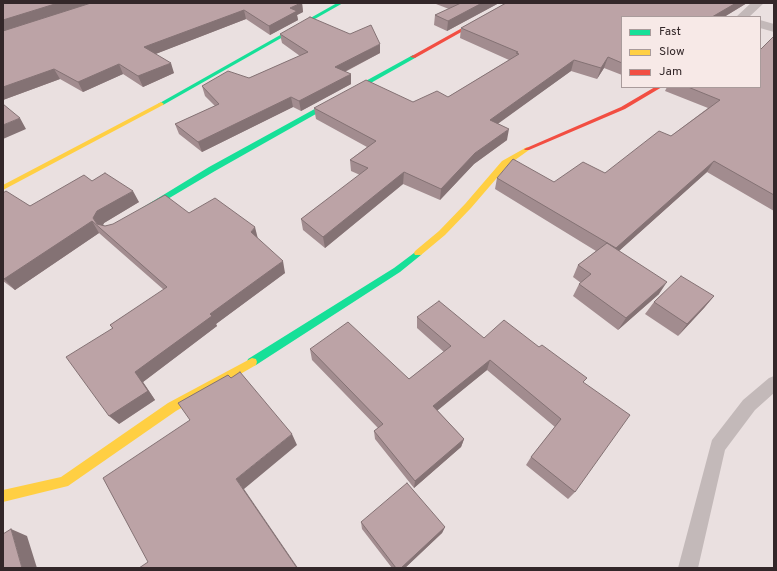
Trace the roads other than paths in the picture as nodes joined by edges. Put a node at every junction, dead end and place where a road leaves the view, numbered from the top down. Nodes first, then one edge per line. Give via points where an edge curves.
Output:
1 (341, 3) edge
2 (511, 3) edge
3 (758, 3) edge
4 (743, 16) edge
5 (761, 24) edge
6 (774, 28) edge
7 (657, 88) edge
8 (3, 188) edge
9 (132, 217) edge
10 (774, 383) edge
11 (3, 496) edge
12 (688, 568) edge

1 - 8 street via 114,130
2 - 9 street via 212,168
3 - 4 street
5 - 6 street
7 - 11 street via 623,108 527,149 505,163 442,233 397,270 226,378 172,407 64,482
10 - 12 lane via 749,405 718,446

